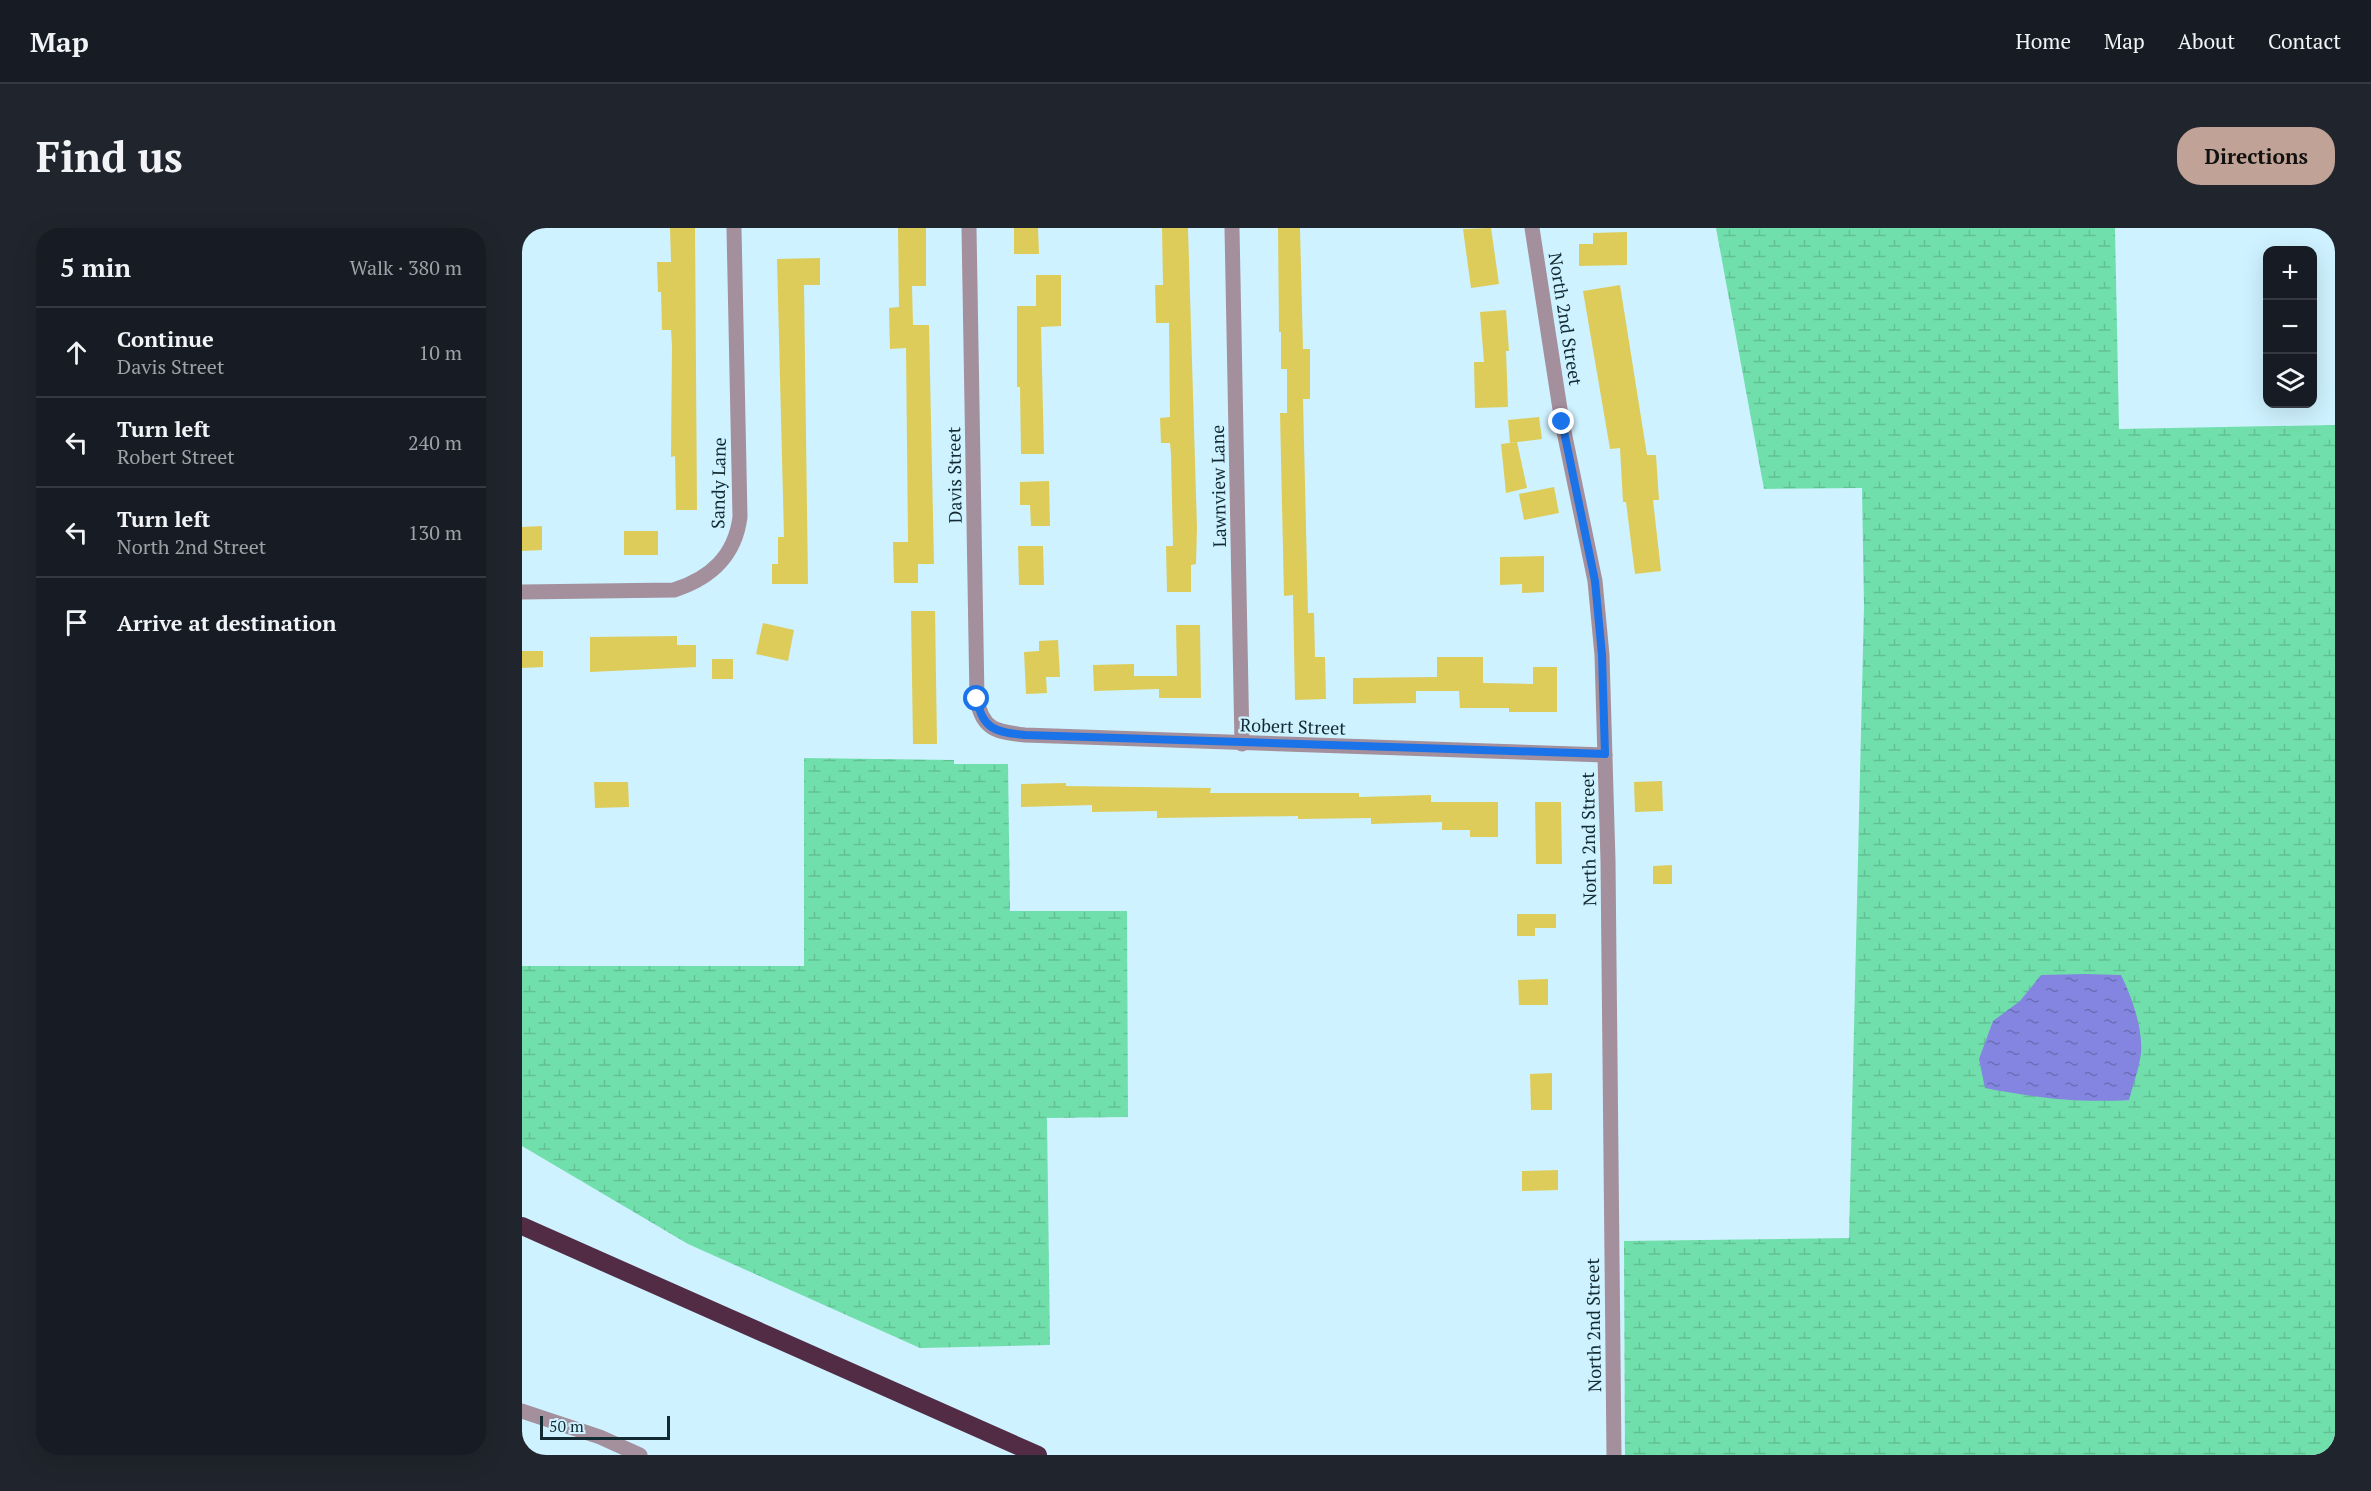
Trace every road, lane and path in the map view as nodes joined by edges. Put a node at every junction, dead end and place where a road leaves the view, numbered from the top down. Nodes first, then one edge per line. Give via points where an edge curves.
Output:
1 (734, 228) edge
2 (969, 228) edge
3 (1232, 228) edge
4 (1532, 228) edge
5 (522, 591) edge
6 (983, 721) joint
7 (1242, 744) junction
8 (1605, 754) junction
9 (522, 1226) edge
10 (522, 1411) edge
11 (640, 1455) edge
12 (1038, 1455) edge
13 (1614, 1455) edge

1 - 5 street, Sandy Lane via 740,517 735,543 709,574 674,590
2 - 6 street, Davis Street via 977,699
3 - 7 street, Lawnview Lane
4 - 8 street, North 2nd Street via 1562,422 1595,581
6 - 7 street, Robert Street via 1008,733 1025,735
7 - 8 street, Robert Street
8 - 13 street, North 2nd Street
9 - 12 highway
10 - 11 street

